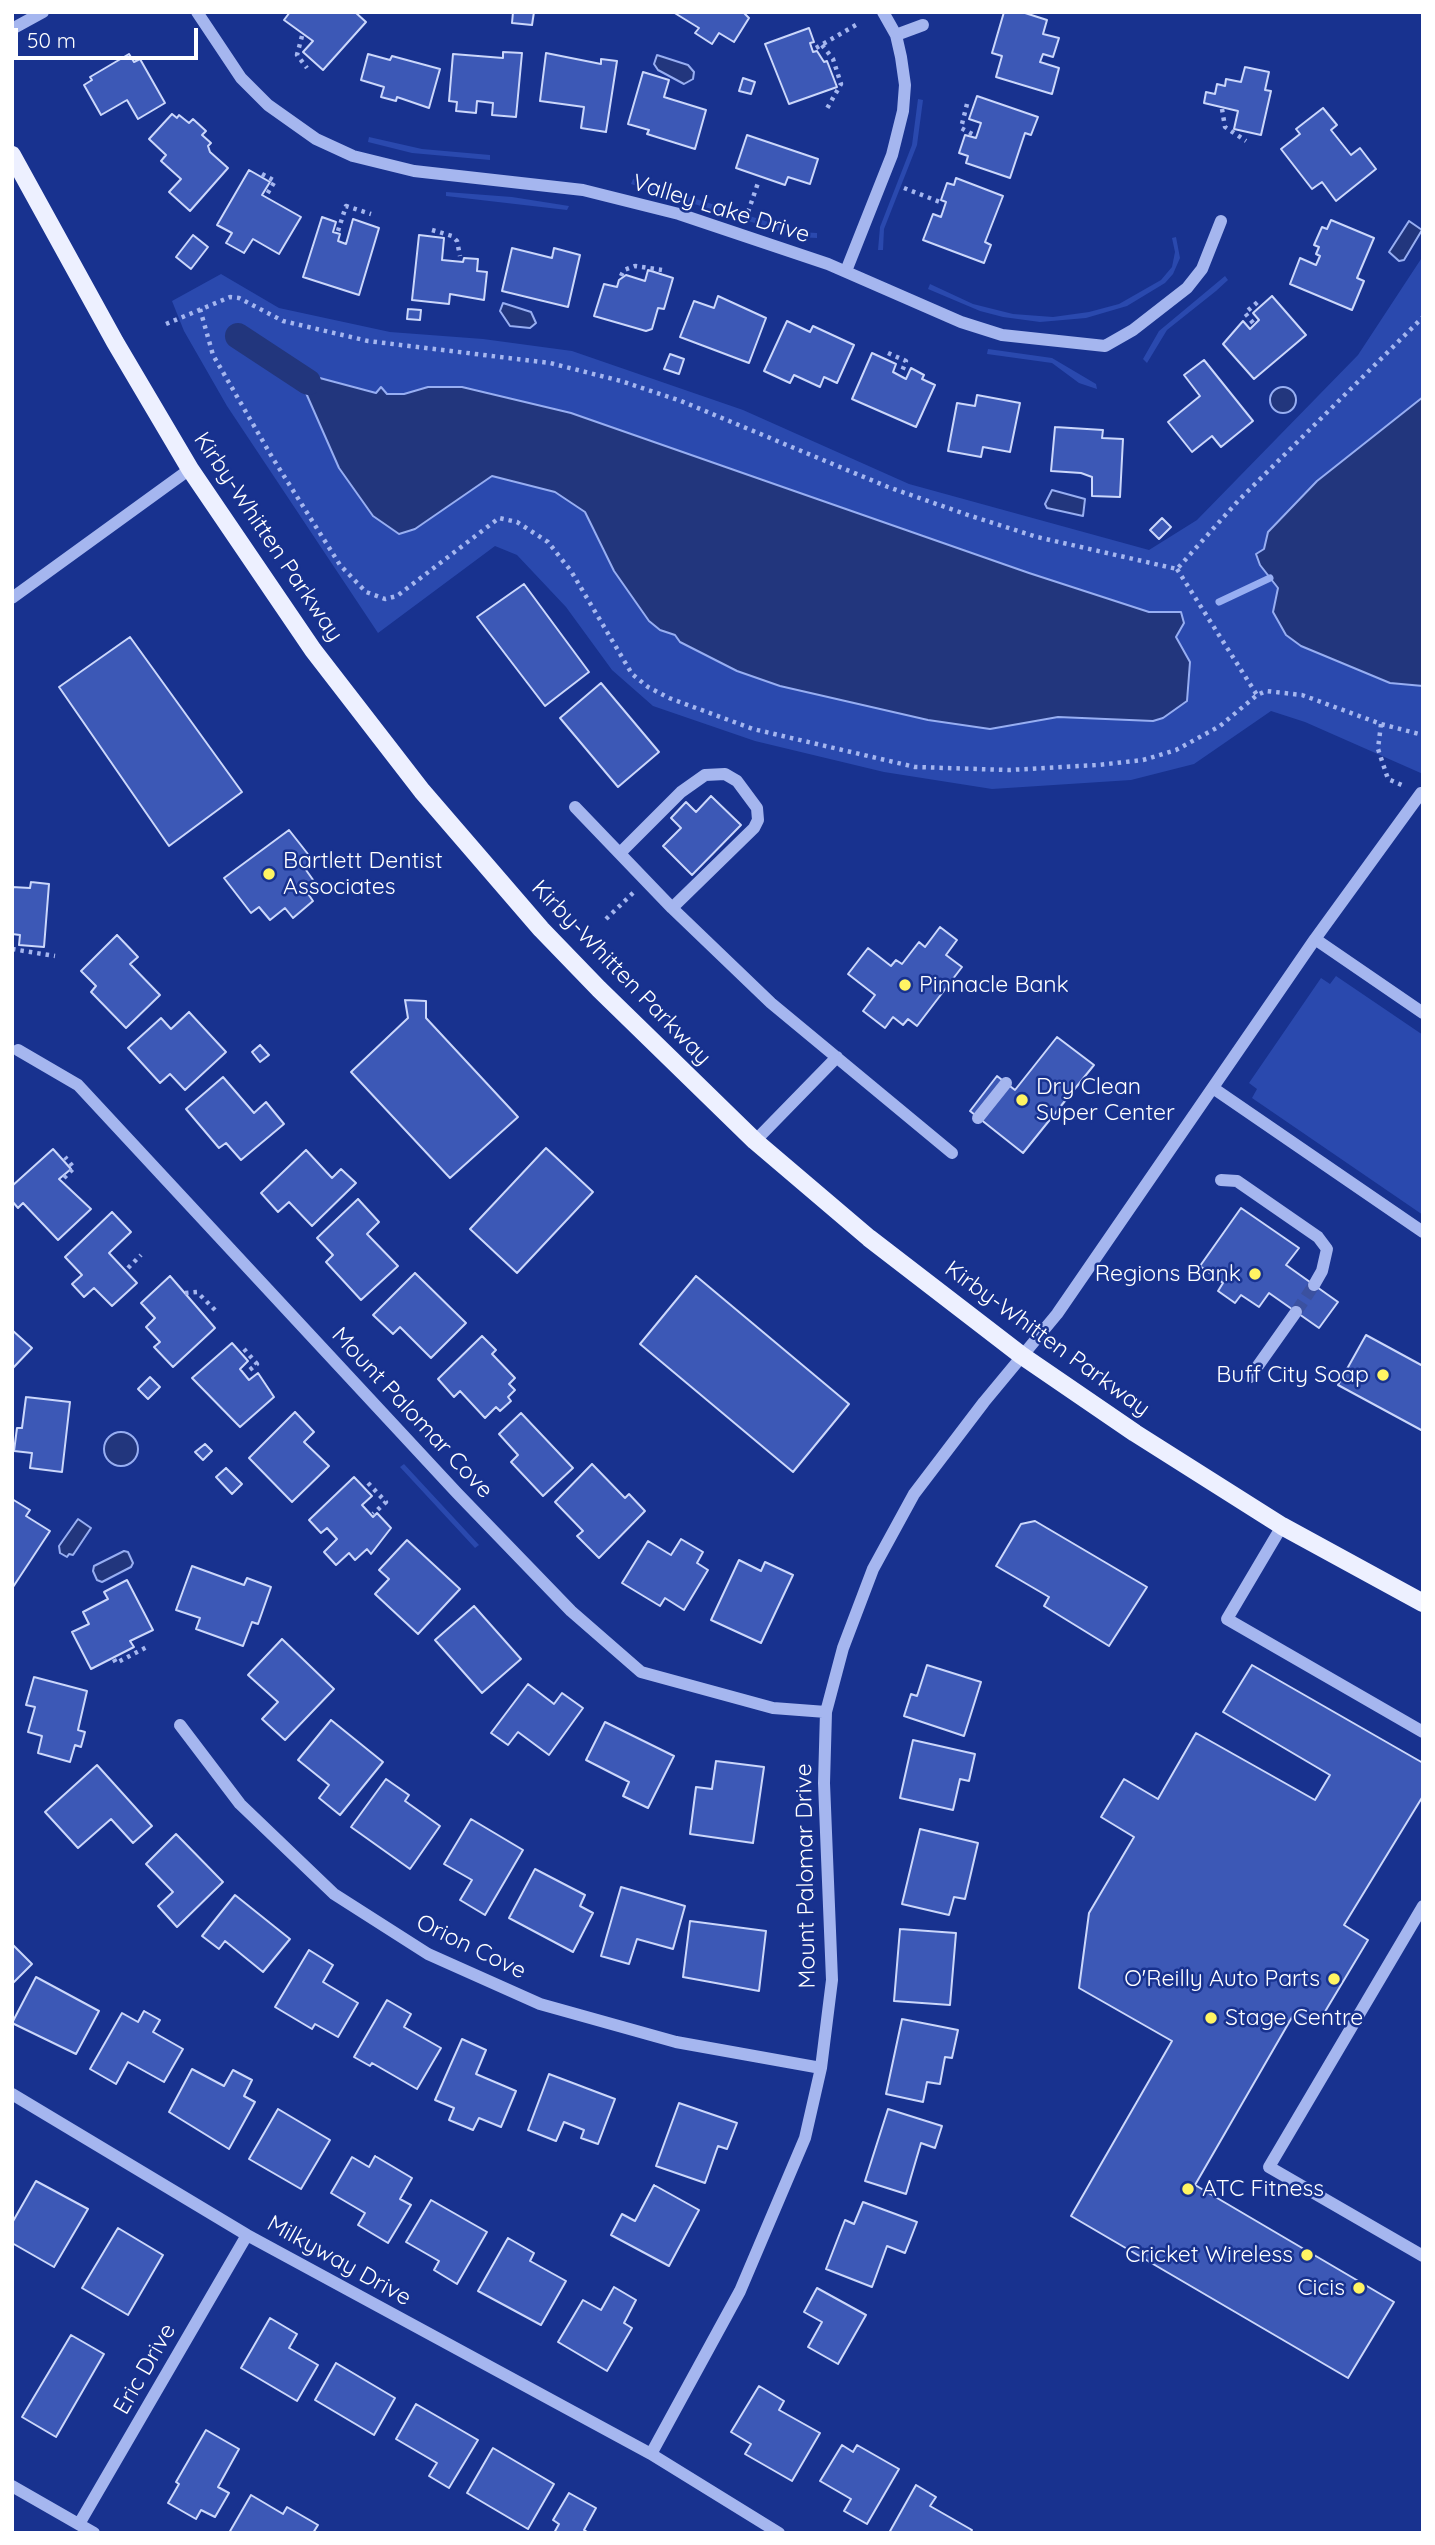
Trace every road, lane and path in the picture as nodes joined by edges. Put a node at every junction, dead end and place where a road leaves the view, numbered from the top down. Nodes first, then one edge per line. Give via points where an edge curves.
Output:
1 (43, 12) edge
2 (197, 12) edge
3 (883, 12) edge
4 (923, 24) dead end
5 (856, 25) dead end
6 (12, 29) edge
7 (896, 34) junction
8 (302, 36) dead end
9 (822, 45) junction
10 (816, 48) dead end
11 (307, 68) dead end
12 (967, 104) dead end
13 (1222, 109) dead end
14 (825, 112) dead end
15 (974, 135) dead end
16 (1246, 141) dead end
17 (12, 155) edge
18 (262, 174) dead end
19 (759, 180) dead end
20 (904, 188) dead end
21 (266, 196) dead end
22 (940, 202) dead end
23 (748, 212) dead end
24 (371, 214) dead end
25 (1221, 220) dead end
26 (432, 230) dead end
27 (338, 231) dead end
28 (460, 256) dead end
29 (662, 270) dead end
30 (846, 271) junction
31 (621, 276) dead end
32 (1260, 300) dead end
33 (200, 309) junction
34 (1423, 317) edge
35 (1254, 323) dead end
36 (166, 324) dead end
37 (888, 354) dead end
38 (901, 374) dead end
39 (190, 469) junction
40 (1177, 569) junction
41 (12, 598) edge
42 (1256, 695) junction
43 (1381, 724) junction
44 (1423, 735) edge
45 (1422, 794) edge
46 (575, 807) dead end
47 (620, 853) junction
48 (635, 891) dead end
49 (672, 908) junction
50 (606, 919) dead end
51 (1315, 939) junction
52 (12, 949) edge
53 (55, 956) dead end
54 (1423, 1013) edge
55 (18, 1050) dead end
56 (837, 1057) junction
57 (1006, 1083) dead end
58 (1213, 1088) junction
59 (978, 1118) dead end
60 (755, 1141) junction
61 (952, 1153) dead end
62 (65, 1157) dead end
63 (64, 1178) dead end
64 (1221, 1180) dead end
65 (1423, 1232) edge
66 (141, 1255) dead end
67 (128, 1268) dead end
68 (1314, 1285) tunnel mouth
69 (185, 1293) dead end
70 (216, 1311) dead end
71 (1296, 1312) tunnel mouth
72 (244, 1349) dead end
73 (1021, 1355) junction
74 (247, 1373) dead end
75 (1250, 1377) dead end
76 (368, 1483) dead end
77 (373, 1514) dead end
78 (1282, 1526) junction
79 (1423, 1603) edge
80 (147, 1647) dead end
81 (114, 1659) dead end
82 (827, 1712) junction
83 (180, 1725) dead end
84 (1423, 1732) edge
85 (1422, 1909) edge
86 (821, 2068) junction
87 (12, 2094) edge
88 (247, 2235) junction
89 (1423, 2256) edge
90 (651, 2454) junction
91 (12, 2486) edge
92 (79, 2524) junction
93 (94, 2533) edge
94 (779, 2533) edge

1 - 6 street
2 - 30 street, Valley Lake Drive via 241,78 268,105 316,139 352,156 400,168 543,184 618,198
3 - 7 street
4 - 7 street
5 - 9 path
7 - 30 street via 905,85 901,120 892,155
8 - 11 path via 297,55
9 - 10 path
9 - 14 path via 841,84
12 - 15 path via 961,128
13 - 16 path via 1225,127
17 - 39 main road, Kirby-Whitten Parkway
18 - 21 path via 275,181
19 - 23 path
20 - 22 path
24 - 27 path via 346,206
25 - 30 street, Valley Lake Drive via 1202,269 1186,288 1105,346 984,331
26 - 28 path via 452,236
29 - 31 path via 635,265
32 - 35 path via 1245,313
33 - 36 path
33 - 40 path via 239,298 283,321 368,341 523,358 621,381 968,515 1037,537
33 - 42 path via 213,355 340,565 366,592 385,599 397,596 499,518 517,522 548,542 627,668 648,687 753,729 915,767 1009,770 1143,760 1204,736
34 - 40 path via 1238,501
37 - 38 path via 906,361
39 - 41 street
39 - 60 main road, Kirby-Whitten Parkway via 313,650 422,791 541,929
40 - 42 path
42 - 43 path via 1266,691 1302,695
43 - 44 path
43 - 45 path via 1378,749 1388,779
45 - 51 street, Mount Palomar Drive
46 - 47 street
47 - 49 street
47 - 49 street via 681,792 705,775 725,774 737,781 757,808 754,828
48 - 50 path
49 - 56 street via 771,1003
51 - 54 street
51 - 58 street, Mount Palomar Drive
52 - 53 path
55 - 82 street, Mount Palomar Cove via 78,1085 457,1493 571,1611 641,1672 773,1708
56 - 60 street
56 - 61 street
57 - 59 street
58 - 65 street
58 - 73 street, Mount Palomar Drive via 1057,1314
60 - 73 main road, Kirby-Whitten Parkway via 869,1238
62 - 63 path via 74,1168
64 - 68 street via 1237,1181 1318,1237 1327,1249
66 - 67 path
69 - 70 path via 197,1292
71 - 75 street
72 - 74 path via 257,1364
73 - 78 main road, Kirby-Whitten Parkway
73 - 82 street, Mount Palomar Drive via 898,1520 858,1605
76 - 77 path via 386,1502
78 - 79 main road, Kirby-Whitten Parkway
78 - 84 street via 1227,1619
80 - 81 path via 116,1663
82 - 86 street, Mount Palomar Drive via 824,1783 832,1980
83 - 86 street, Orion Cove via 240,1804 334,1894 428,1954 540,2004 676,2042
85 - 89 street via 1269,2167
86 - 90 street, Mount Palomar Drive via 805,2138 740,2291
87 - 88 street, Milkyway Drive
88 - 90 street, Milkyway Drive
88 - 92 street, Eric Drive
90 - 94 street, Milkyway Drive
91 - 92 street
92 - 93 street

